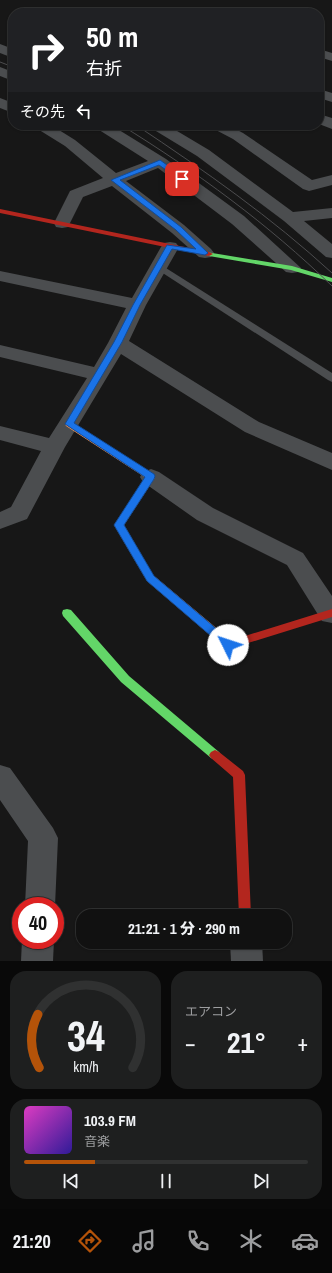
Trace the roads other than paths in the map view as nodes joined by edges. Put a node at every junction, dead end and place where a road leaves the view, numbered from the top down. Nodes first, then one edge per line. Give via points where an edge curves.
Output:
1 (49, 130) edge
2 (109, 130) edge
3 (169, 130) edge
4 (227, 130) edge
5 (238, 136) junction
6 (214, 147) junction
7 (160, 162) junction
8 (115, 180) junction
9 (332, 180) edge
10 (0, 211) edge
11 (332, 213) edge
12 (290, 217) junction
13 (62, 223) junction
14 (170, 246) junction
15 (332, 252) edge
16 (205, 253) junction
17 (158, 266) junction
18 (292, 268) junction
19 (0, 276) edge
20 (332, 280) edge
21 (137, 305) junction
22 (118, 342) junction
23 (0, 351) edge
24 (98, 374) junction
25 (332, 378) edge
26 (69, 424) junction
27 (0, 432) edge
28 (54, 447) junction
29 (332, 462) edge
30 (151, 476) junction
31 (0, 521) edge
32 (67, 613) dead end
33 (331, 614) edge
34 (3, 785) edge
35 (40, 897) edge
36 (245, 909) edge
37 (38, 949) edge
38 (246, 949) edge
39 (37, 961) edge
40 (247, 961) edge

1 - 8 street via 70,143
2 - 7 street
3 - 6 street
4 - 5 street
5 - 6 street
5 - 9 street via 309,186
6 - 12 street
7 - 8 street
7 - 18 street via 238,220
8 - 13 street via 76,194
8 - 16 street
10 - 13 street
11 - 12 street
12 - 15 street
13 - 14 street
14 - 16 street
14 - 17 street
16 - 18 street
17 - 21 street
17 - 25 lane
18 - 20 street
19 - 21 street
21 - 22 street
22 - 24 street
22 - 29 street via 252,427
23 - 24 street
24 - 26 street
26 - 28 street
26 - 30 street
27 - 28 street
28 - 31 street via 19,513
30 - 33 street via 205,514 295,559
30 - 33 street via 119,525 150,578 228,645
32 - 36 street via 125,679 239,775
34 - 35 street via 43,838
37 - 39 street
38 - 40 street

